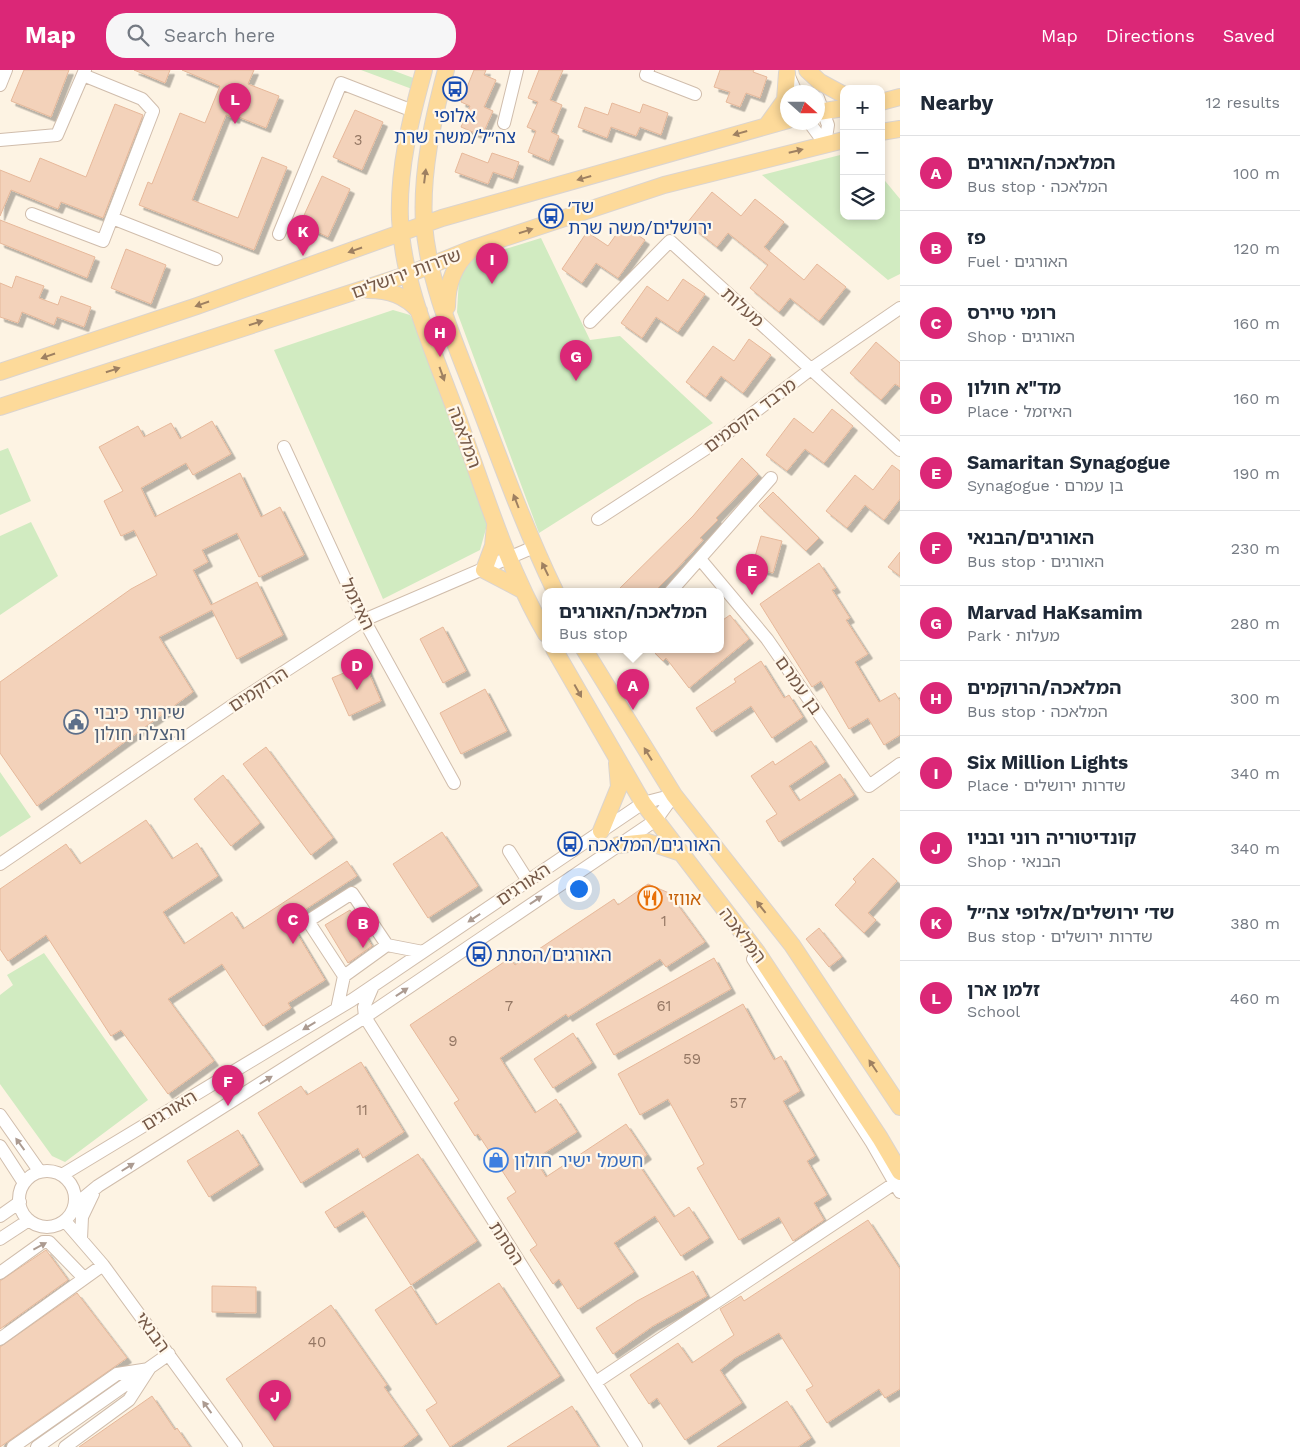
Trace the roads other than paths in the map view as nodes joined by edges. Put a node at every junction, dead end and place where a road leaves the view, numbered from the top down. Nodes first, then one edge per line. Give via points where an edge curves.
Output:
1 (6, 70) edge
2 (424, 70) edge
3 (446, 70) edge
4 (517, 70) edge
5 (648, 70) edge
6 (806, 70) edge
7 (787, 71) edge
8 (84, 72) edge
9 (0, 85) edge
10 (793, 85) edge
11 (812, 85) edge
12 (840, 93) edge
13 (695, 94) dead end
14 (900, 98) edge
15 (885, 101) edge
16 (825, 107) edge
17 (840, 108) edge
18 (413, 111) junction
19 (825, 119) edge
20 (780, 122) edge
21 (504, 123) dead end
22 (767, 125) junction
23 (900, 129) edge
24 (815, 130) edge
25 (885, 131) edge
26 (0, 140) edge
27 (840, 141) edge
28 (825, 144) junction
29 (32, 214) dead end
30 (112, 218) junction
31 (424, 225) junction
32 (279, 234) dead end
33 (402, 234) junction
34 (471, 249) junction
35 (216, 259) dead end
36 (431, 266) junction
37 (409, 274) junction
38 (361, 290) junction
39 (900, 308) edge
40 (420, 312) junction
41 (590, 322) dead end
42 (449, 327) junction
43 (811, 369) junction
44 (0, 372) edge
45 (0, 407) edge
46 (284, 446) dead end
47 (900, 450) edge
48 (770, 478) dead end
49 (598, 519) dead end
50 (495, 521) junction
51 (534, 547) junction
52 (508, 558) junction
53 (700, 559) junction
54 (484, 570) junction
55 (554, 588) edge
56 (674, 588) edge
57 (522, 590) junction
58 (364, 620) junction
59 (542, 627) edge
60 (556, 653) edge
61 (586, 653) edge
62 (616, 758) junction
63 (900, 764) edge
64 (454, 783) dead end
65 (674, 795) junction
66 (643, 803) junction
67 (656, 820) junction
68 (601, 831) junction
69 (618, 845) junction
70 (509, 851) dead end
71 (682, 854) junction
72 (0, 864) edge
73 (528, 881) junction
74 (387, 946) junction
75 (423, 952) junction
76 (344, 976) junction
77 (374, 986) junction
78 (378, 1008) junction
79 (338, 1009) junction
80 (365, 1017) junction
81 (378, 1040) junction
82 (900, 1107) edge
83 (0, 1115) edge
84 (0, 1146) edge
85 (40, 1172) junction
86 (62, 1175) junction
87 (898, 1182) edge
88 (24, 1183) junction
89 (98, 1186) junction
90 (20, 1202) junction
91 (74, 1205) junction
92 (0, 1216) edge
93 (28, 1220) junction
94 (65, 1220) junction
95 (0, 1239) edge
96 (81, 1239) junction
97 (103, 1265) junction
98 (0, 1273) edge
99 (84, 1278) junction
100 (0, 1339) edge
101 (169, 1354) junction
102 (149, 1369) junction
103 (596, 1382) junction
104 (13, 1447) edge
105 (37, 1447) edge
106 (64, 1447) edge
107 (236, 1447) edge
108 (636, 1447) edge

1 - 9 street
2 - 18 main road, המלאכה
31 -> 3 main road, המלאכה via 427,160
4 - 21 street
5 - 13 street via 646,75
6 - 11 street
6 - 12 main road
7 - 10 street
7 - 22 main road via 785,100
8 - 26 street via 58,135
8 - 30 street via 142,98 153,110
14 - 15 main road
16 - 17 main road
18 - 32 street via 341,83
18 - 33 main road, המלאכה via 403,175
19 - 28 street via 828,125
20 - 22 main road
22 -> 31 main road
23 - 25 main road
24 - 28 street
27 - 28 main road, שדרות ירושלים
34 -> 28 main road, שדרות ירושלים via 664,185
29 - 30 street via 103,242
30 - 35 street
31 - 33 main road
31 - 36 main road, המלאכה
33 - 37 main road, המלאכה
33 -> 44 main road
34 - 36 main road, שדרות ירושלים
34 - 42 main road via 456,266 449,284
36 - 37 main road, שדרות ירושלים
36 - 42 main road, המלאכה
37 - 38 main road, שדרות ירושלים
37 - 40 main road, המלאכה
38 - 40 main road via 384,290 404,298
45 -> 38 main road, שדרות ירושלים
39 - 43 street, מרבד הקסמים
40 -> 50 main road, המלאכה
41 - 43 street, מעלות via 670,241
51 -> 42 main road, המלאכה
43 - 47 street, מעלות
43 - 49 street, מרבד הקסמים via 710,446
46 - 58 street, האיזמל
48 - 53 street
50 - 52 main road, המלאכה
50 - 54 main road via 492,546
51 - 52 street, הרוקמים
55 -> 51 main road, המלאכה
52 - 54 street, הרוקמים
52 - 57 main road, המלאכה
53 - 56 street
53 - 63 street, בן עמרם via 767,639 868,786
54 - 57 main road
54 - 58 street, הרוקמים
57 - 59 main road, המלאכה
58 - 64 street, האיזמל
58 - 72 street, הרוקמים
60 -> 62 main road, המלאכה
65 -> 61 main road, המלאכה
62 - 66 main road, המלאכה
62 - 68 main road via 619,787
65 - 66 street, האורגים
65 - 67 street, האורגים
82 -> 65 main road, המלאכה via 792,945
66 - 67 main road, המלאכה
66 - 68 street, האורגים
67 - 69 street, האורגים
67 - 71 main road, המלאכה
68 - 73 street, האורגים
69 - 71 main road via 648,842
78 -> 69 street, האורגים
70 - 73 street
71 - 87 main road, המלאכה via 757,952 880,1138
73 -> 75 street, האורגים
74 - 75 street
74 - 76 street
74 - 76 street via 352,893 308,921
75 - 77 street, האורגים
76 - 79 street
77 - 79 street, האורגים
77 - 80 street via 364,1007
78 - 80 street, האורגים
78 - 81 street
79 -> 86 street, האורגים
80 - 81 street, הסתת
89 -> 80 street, האורגים
81 - 103 street, הסתת
85 -> 83 street
84 - 88 street
85 - 86 street
85 - 88 street
86 - 91 street via 73,1188
87 - 103 street
88 - 90 street
89 - 91 street, האורגים
89 - 96 street via 82,1217
90 - 92 street
90 - 93 street
91 - 94 street
93 - 94 street via 46,1227
93 - 95 street
94 - 96 street, הבנאי
96 - 97 street, הבנאי
97 - 99 street
97 - 101 street, הבנאי
98 -> 99 street via 43,1242 50,1242
99 - 100 street
101 - 102 street
107 -> 101 street, הבנאי
102 - 104 street via 116,1374
102 - 105 street
102 - 106 street via 129,1400
103 - 108 street, הסתת

